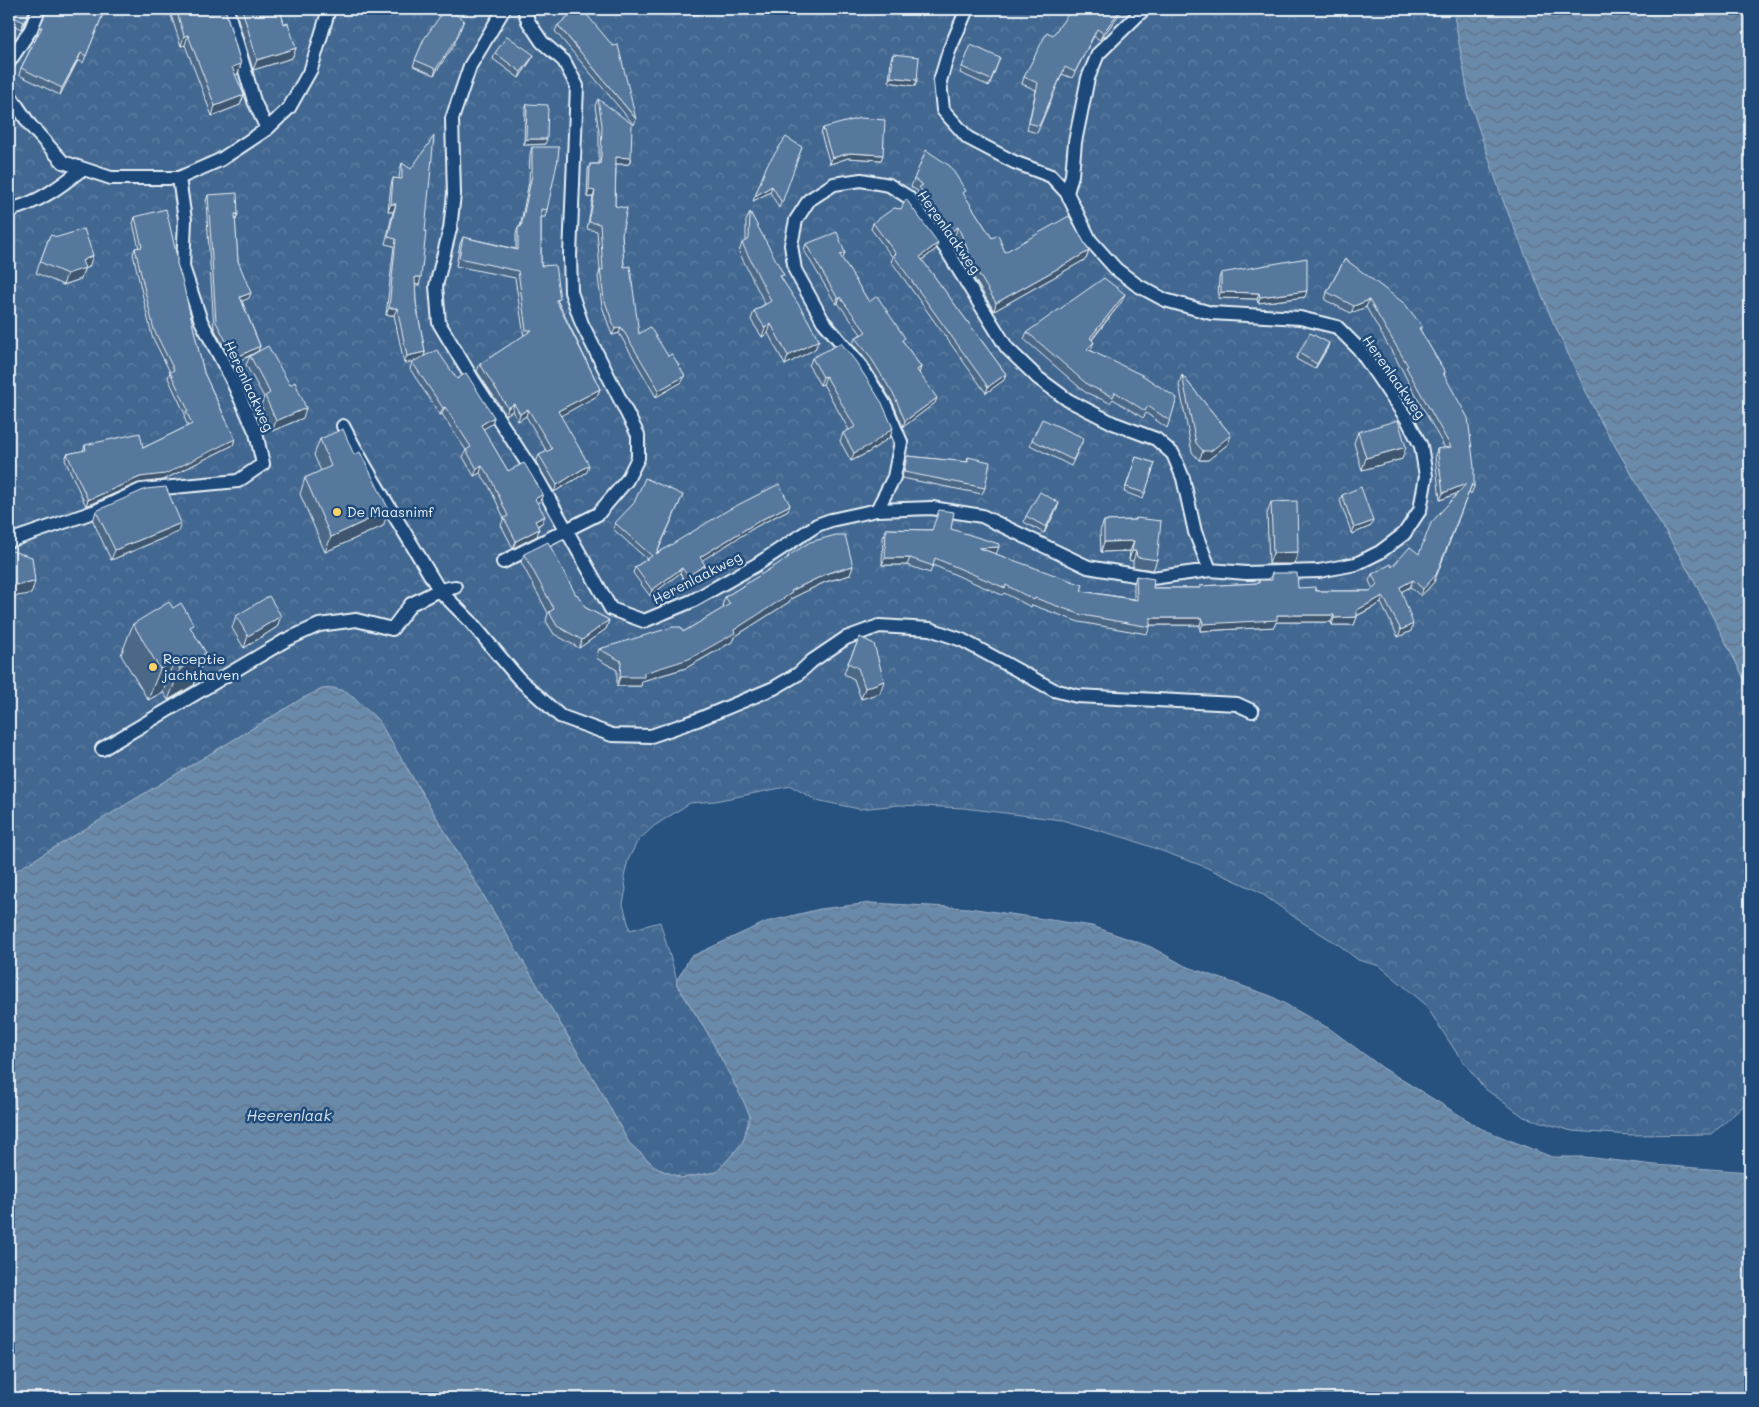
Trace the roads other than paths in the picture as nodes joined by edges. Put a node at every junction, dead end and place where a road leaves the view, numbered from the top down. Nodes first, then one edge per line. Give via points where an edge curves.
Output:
1 (39, 9) edge
2 (227, 9) edge
3 (329, 9) edge
4 (504, 9) edge
5 (524, 9) edge
6 (967, 9) edge
7 (1144, 9) edge
8 (9, 62) edge
9 (9, 94) edge
10 (267, 129) junction
11 (82, 169) junction
12 (179, 178) junction
13 (1067, 193) junction
14 (9, 210) edge
15 (343, 426) dead end
16 (877, 510) junction
17 (566, 530) junction
18 (9, 540) edge
19 (503, 562) dead end
20 (1210, 570) junction
21 (455, 586) dead end
22 (439, 590) junction
23 (1252, 711) dead end
24 (102, 749) dead end

1 - 8 lane via 31,29
2 - 10 lane via 254,102
3 - 10 lane via 311,69 289,108
4 - 17 lane, Herenlaakweg via 470,66 452,119 454,194 450,229 436,286 439,323
5 - 17 lane via 537,35 564,61 577,86 571,292 582,324 638,435 638,458 627,480 598,514
6 - 13 lane, Herenlaakweg via 940,81 943,110 968,138 1014,162 1051,176
7 - 13 lane via 1098,54 1088,78
9 - 11 lane via 30,125 63,162
10 - 12 lane via 220,160
11 - 12 lane via 111,178
11 - 14 lane via 55,191 23,207
12 - 18 lane, Herenlaakweg via 185,220 183,267 201,321 256,433 262,464 238,481 141,490 96,511
13 - 20 lane, Herenlaakweg via 1090,240 1116,269 1164,300 1211,313 1300,318 1337,326 1358,349 1407,419 1421,446 1426,476 1420,510 1404,534 1380,552 1356,564 1319,571 1246,573
15 - 22 lane via 364,467
16 - 17 lane, Herenlaakweg via 817,525 748,570 692,601 644,621 611,609
16 - 20 lane, Herenlaakweg via 932,508 982,516 1088,568 1152,578
16 - 20 lane, Herenlaakweg via 894,477 901,442 886,408 865,374 809,296 795,270 791,245 796,220 809,200 834,184 861,180 890,186 908,197 946,249 1007,348 1038,378 1068,400 1113,423 1156,439 1173,454 1183,478 1195,532
17 - 19 lane
21 - 22 lane
22 - 23 lane via 470,620 519,679 560,716 612,735 651,736 696,720 774,688 846,638 879,626 930,629 962,640 1054,690 1077,696 1237,704
22 - 24 lane via 412,604 392,629 356,620 318,625 286,640

